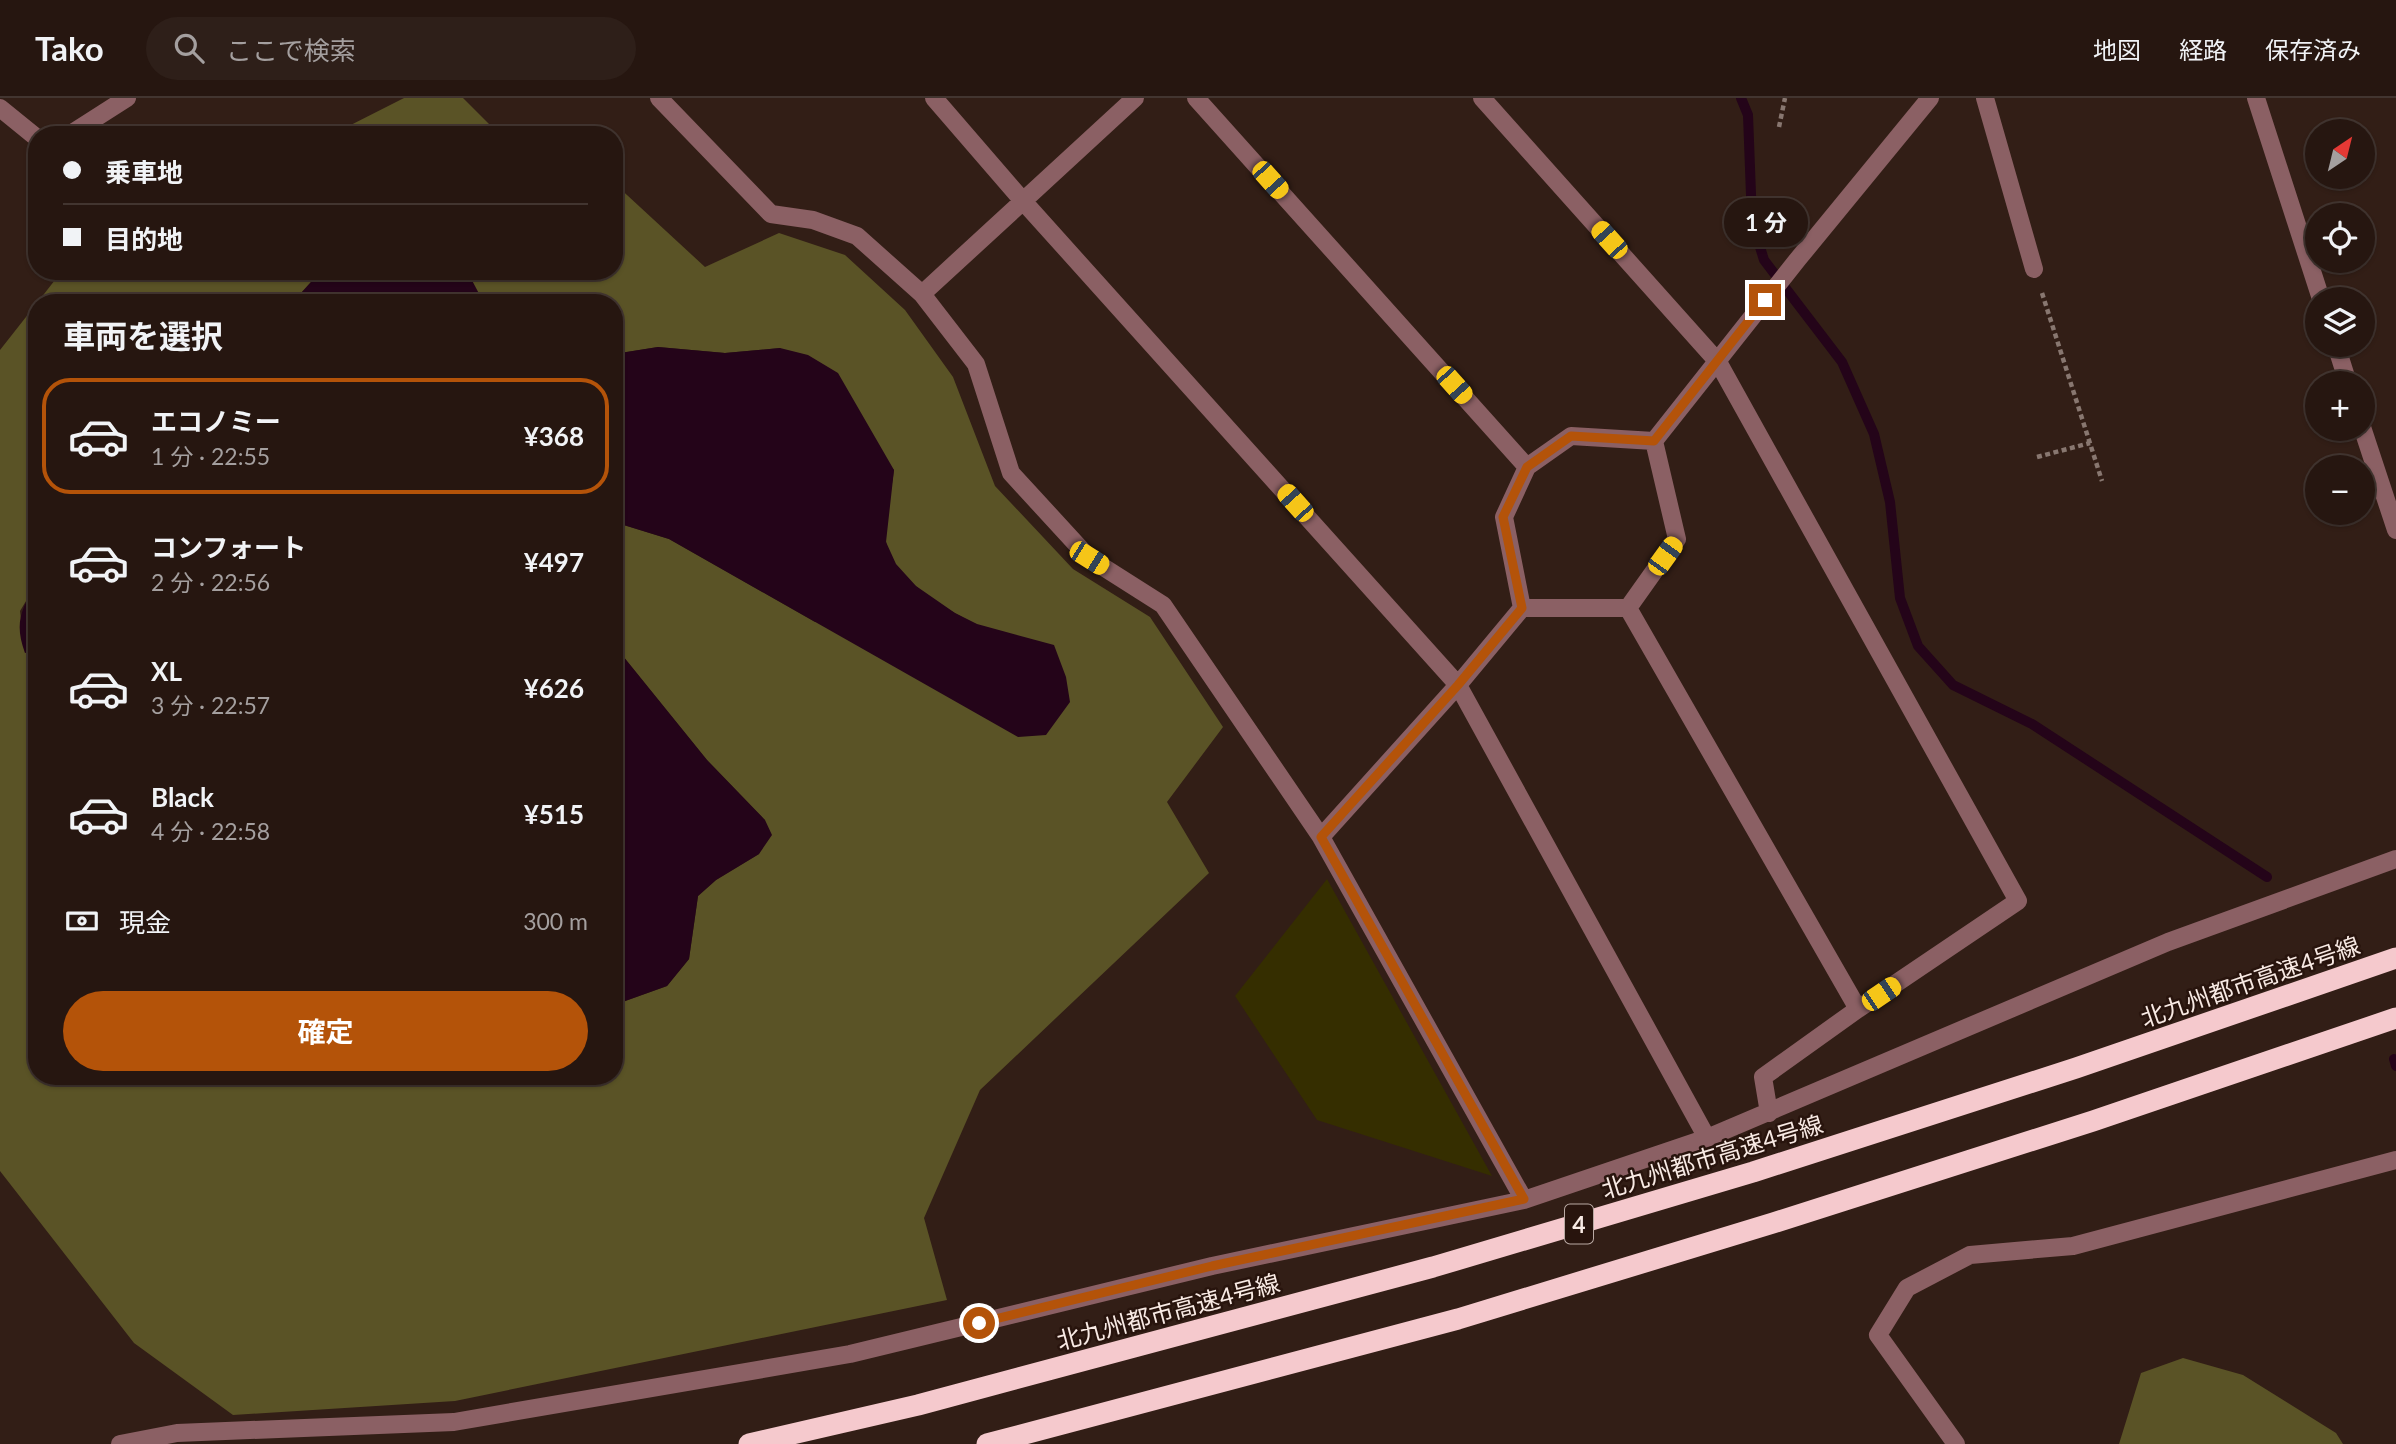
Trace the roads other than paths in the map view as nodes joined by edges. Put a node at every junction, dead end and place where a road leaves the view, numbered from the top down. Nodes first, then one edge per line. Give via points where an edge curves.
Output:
1 (127, 98) edge
2 (659, 98) edge
3 (934, 98) edge
4 (1135, 98) edge
5 (1196, 98) edge
6 (1482, 98) edge
7 (1930, 98) edge
8 (1984, 98) edge
9 (2256, 98) edge
10 (0, 108) edge
11 (83, 126) edge
12 (28, 131) edge
13 (1023, 201) junction
14 (2035, 269) road end
15 (2317, 287) edge
16 (922, 294) junction
17 (1718, 362) junction
18 (1654, 441) junction
19 (2369, 441) edge
20 (1527, 467) junction
21 (2388, 481) edge
22 (2396, 530) edge
23 (1522, 608) junction
24 (1628, 608) junction
25 (1458, 685) junction
26 (1321, 837) junction
27 (2396, 859) edge
28 (2396, 958) edge
29 (1858, 1009) junction
30 (2396, 1018) edge
31 (1769, 1113) junction
32 (1707, 1138) junction
33 (2396, 1160) edge
34 (1524, 1199) junction
35 (120, 1444) edge
36 (749, 1444) edge
37 (987, 1444) edge
38 (1956, 1444) edge

1 - 11 street
2 - 16 street via 771,214 813,220 857,236
3 - 13 street
4 - 13 street
5 - 20 street
6 - 17 street
7 - 17 street
8 - 14 street
9 - 15 street
10 - 12 street
13 - 16 street
13 - 25 street
16 - 26 street via 976,364 1011,472 1089,558 1163,605
17 - 18 street
17 - 29 street via 2018,901
18 - 20 street via 1571,436
18 - 24 street via 1677,539
19 - 21 street
20 - 23 street via 1503,517
21 - 22 street
23 - 24 street
23 - 25 street
24 - 29 street
25 - 26 street
25 - 32 street
26 - 34 street
27 - 31 street via 2168,942
28 - 36 highway, 北九州都市高速4号線 / 4 via 1766,1168 1433,1267 918,1405
29 - 31 street via 1763,1077
30 - 37 highway, 4 via 2093,1121 1458,1319
31 - 32 street
32 - 34 street
33 - 38 street via 2073,1245 1970,1255 1906,1288 1878,1335
34 - 35 street via 1212,1266 850,1354 454,1422 177,1433

